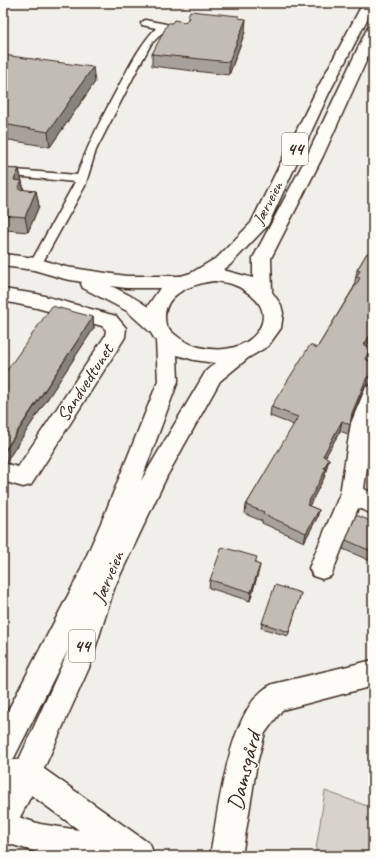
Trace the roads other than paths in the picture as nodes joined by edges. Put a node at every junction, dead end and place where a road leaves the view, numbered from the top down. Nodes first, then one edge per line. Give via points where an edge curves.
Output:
1 (369, 3) edge
2 (145, 23) dead end
3 (163, 26) junction
4 (176, 29) edge
5 (373, 31) edge
6 (3, 172) edge
7 (81, 179) junction
8 (3, 260) edge
9 (36, 264) junction
10 (65, 273) junction
11 (190, 279) junction
12 (262, 294) junction
13 (3, 295) edge
14 (161, 332) junction
15 (241, 353) junction
16 (373, 393) edge
17 (3, 472) edge
18 (352, 494) junction
19 (373, 504) edge
20 (322, 568) dead end
21 (373, 673) edge
22 (3, 750) edge
23 (15, 775) edge
24 (3, 818) edge
25 (3, 827) edge
26 (141, 856) edge
27 (226, 856) edge

1 - 11 main road, Jærveien / 44 via 259,224 224,261
2 - 3 lane
3 - 4 lane
3 - 7 lane via 147,43 131,72 90,150
5 - 12 main road, Jærveien / 44 via 315,156 262,258
6 - 7 lane
7 - 9 lane via 65,214
8 - 9 main road
9 - 10 main road
10 - 11 main road via 126,282
10 - 14 main road via 134,306
11 - 12 main road, 44 via 214,275 231,277 248,283
11 - 14 main road, 44 via 170,288 160,298 155,312
12 - 15 main road, 44 via 271,305 273,319 269,332 258,344
13 - 17 main road, Sandvedtunet via 37,301 109,321 116,328 115,337 23,478
14 - 15 main road, 44 via 180,349 200,355 221,356
14 - 22 main road, Jærveien / 44 via 168,380 86,586
15 - 23 main road, Jærveien / 44 via 213,376 157,472 102,586 75,668
16 - 18 main road via 362,423
18 - 19 main road
18 - 20 main road
21 - 27 main road, Damsgård via 273,698 253,726 242,764
23 - 24 main road, Jærveien / 44
23 - 26 main road
25 - 26 main road via 40,839

